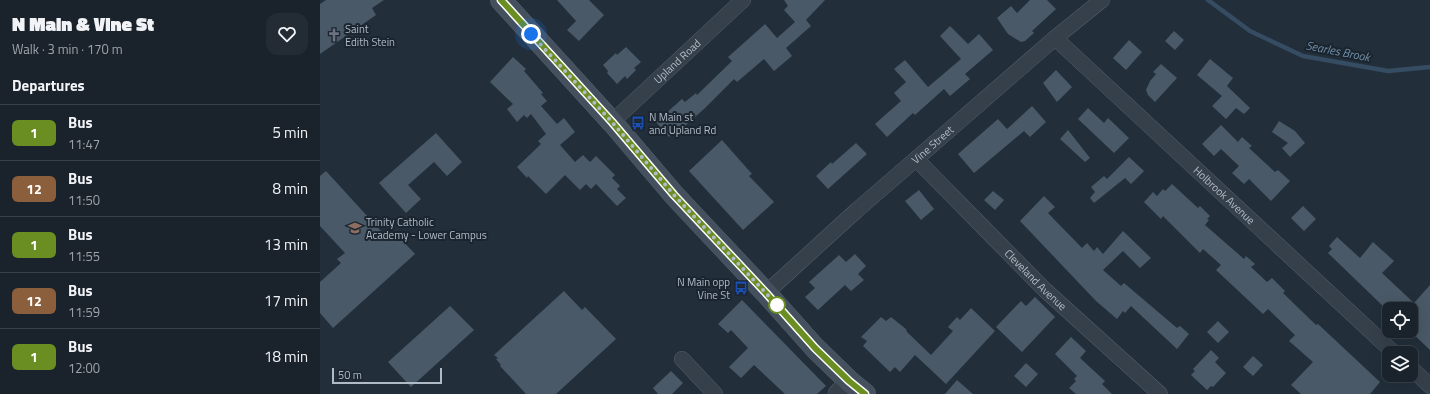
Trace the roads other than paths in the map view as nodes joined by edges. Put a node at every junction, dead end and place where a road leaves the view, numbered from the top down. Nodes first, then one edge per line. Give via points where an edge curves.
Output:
1 (501, 0) edge
2 (743, 0) edge
3 (1102, 0) edge
4 (1055, 38) junction
5 (612, 122) junction
6 (916, 160) junction
7 (766, 293) junction
8 (1386, 346) edge
9 (682, 359) dead end
10 (1418, 375) edge
11 (1430, 386) edge
12 (843, 387) edge
13 (715, 394) edge
14 (865, 394) edge
15 (1160, 394) edge

1 - 5 main road
2 - 5 street, Upland Road
3 - 4 street, Vine Street
4 - 6 street, Vine Street
4 - 8 street, Holbrook Avenue
5 - 7 main road via 674,195
6 - 7 street, Vine Street
6 - 15 street, Cleveland Avenue via 1045,290
7 - 12 main road via 815,348
9 - 13 street
10 - 11 street
12 - 14 main road

